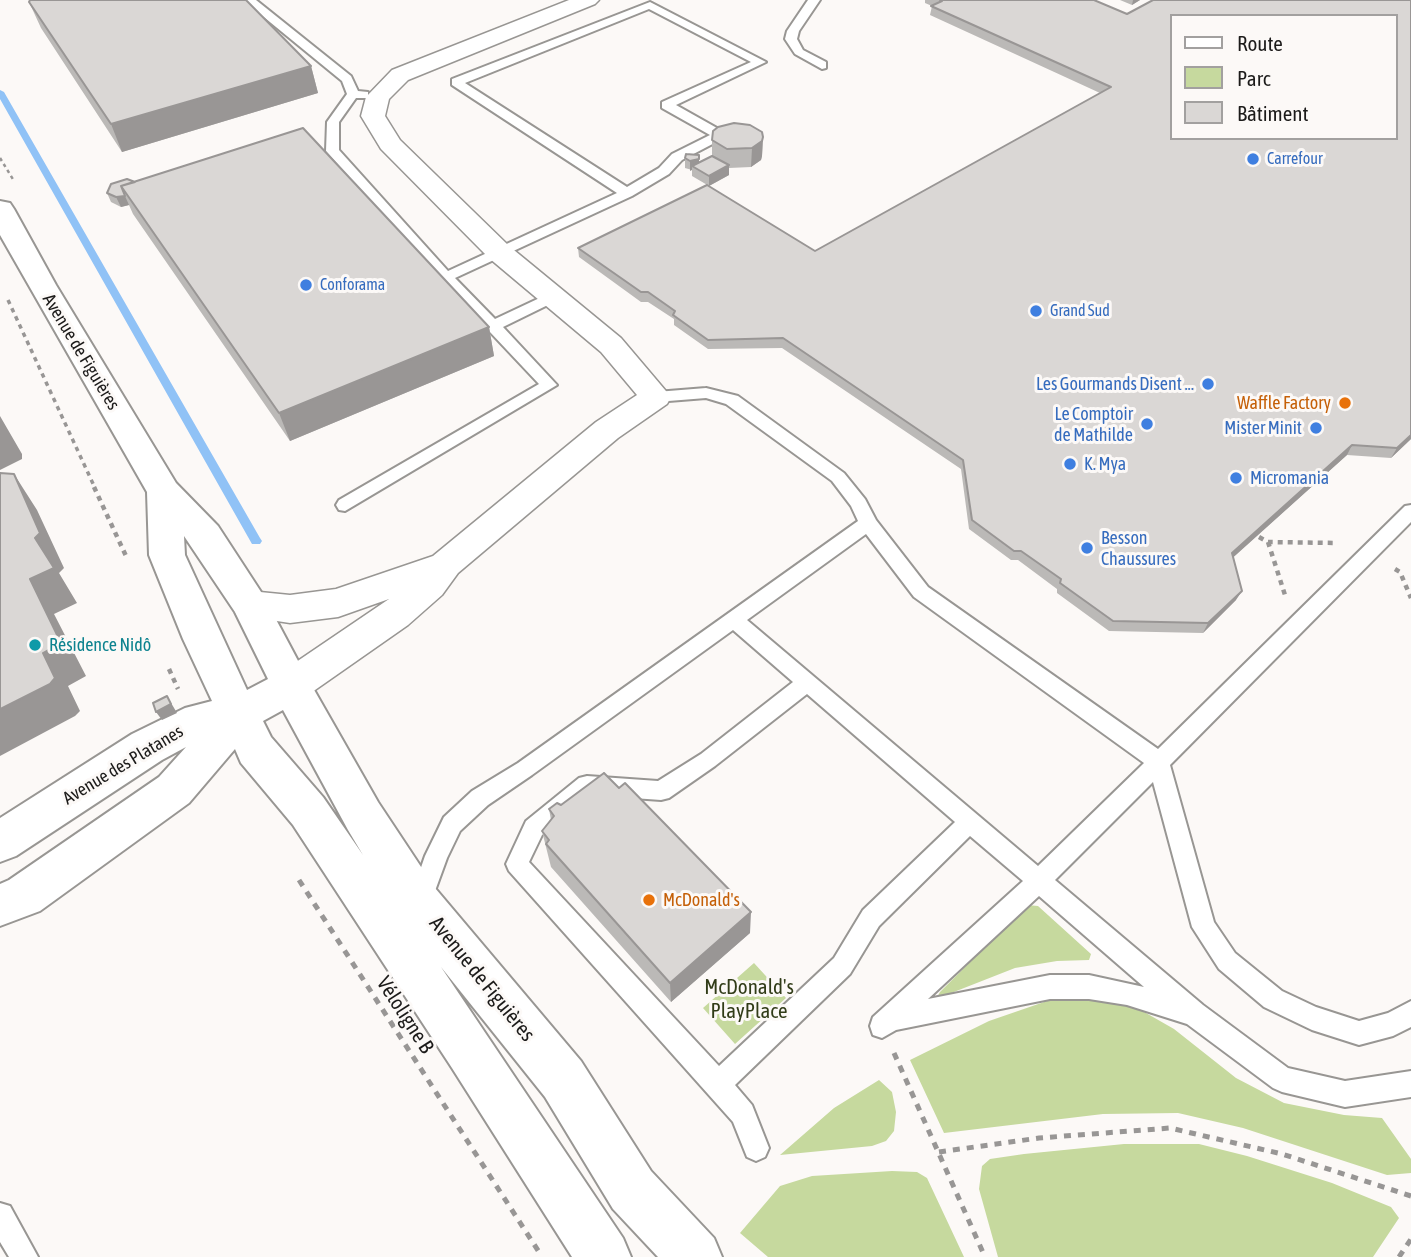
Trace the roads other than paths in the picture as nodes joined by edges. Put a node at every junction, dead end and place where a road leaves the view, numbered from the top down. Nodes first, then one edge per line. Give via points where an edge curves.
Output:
1 (249, 0) edge
2 (588, 0) edge
3 (814, 0) edge
4 (822, 65) dead end
5 (366, 96) junction
6 (627, 193) junction
7 (0, 209) edge
8 (499, 252) junction
9 (446, 277) junction
10 (551, 298) junction
11 (493, 326) junction
12 (656, 397) junction
13 (164, 492) junction
14 (345, 505) dead end
15 (1411, 511) edge
16 (868, 523) junction
17 (446, 564) junction
18 (250, 605) junction
19 (734, 620) junction
20 (807, 683) junction
21 (291, 686) junction
22 (240, 714) junction
23 (1158, 761) junction
24 (970, 822) junction
25 (0, 842) edge
26 (1039, 881) junction
27 (419, 903) junction
28 (0, 905) edge
29 (1411, 1013) edge
30 (1194, 1014) junction
31 (719, 1083) junction
32 (1411, 1084) edge
33 (756, 1148) dead end
34 (0, 1216) edge
35 (578, 1249) edge
36 (24, 1257) edge
37 (695, 1257) edge

1 - 5 lane
2 - 5 street via 426,63
3 - 4 lane via 791,39 799,51
5 - 8 street via 390,144
5 - 9 lane via 333,122 332,151
6 - 6 lane via 616,185 456,82 650,5 760,62 666,105 719,135 677,157 664,171
6 - 8 lane
7 - 13 main road, Avenue de Figuières
8 - 9 lane
8 - 10 street
9 - 11 lane
10 - 11 lane
10 - 12 street via 611,345
11 - 14 lane via 549,385
12 - 16 lane via 706,393 732,400 838,477
12 - 17 street via 607,430
13 - 18 main road, Avenue de Figuières via 205,535
13 - 22 main road, Avenue de Figuières via 167,555
15 - 23 lane
16 - 19 lane
16 - 23 lane via 921,592
17 - 18 street via 338,603 290,609
17 - 21 street via 395,615
18 - 21 main road, Avenue de Figuières
19 - 20 lane
19 - 27 lane via 480,798 452,824
20 - 24 lane
20 - 31 lane via 661,791 587,785 534,828 517,864
21 - 22 main road
21 - 27 main road, Avenue de Figuières via 363,816
22 - 25 main road, Avenue des Platanes via 199,720 147,747
22 - 28 main road, Avenue des Platanes via 174,790 24,896
22 - 35 main road, Avenue de Figuières via 256,750 308,811 470,1050
23 - 26 lane
23 - 29 lane via 1204,927 1227,961 1273,999 1359,1033
24 - 26 lane
24 - 31 lane via 871,918 842,967
26 - 30 lane
26 - 30 lane via 885,1023 1050,987 1127,993
27 - 37 main road, Avenue de Figuières via 563,1079 632,1190
30 - 32 lane via 1282,1079 1345,1094
31 - 33 lane via 743,1114
34 - 36 lane

